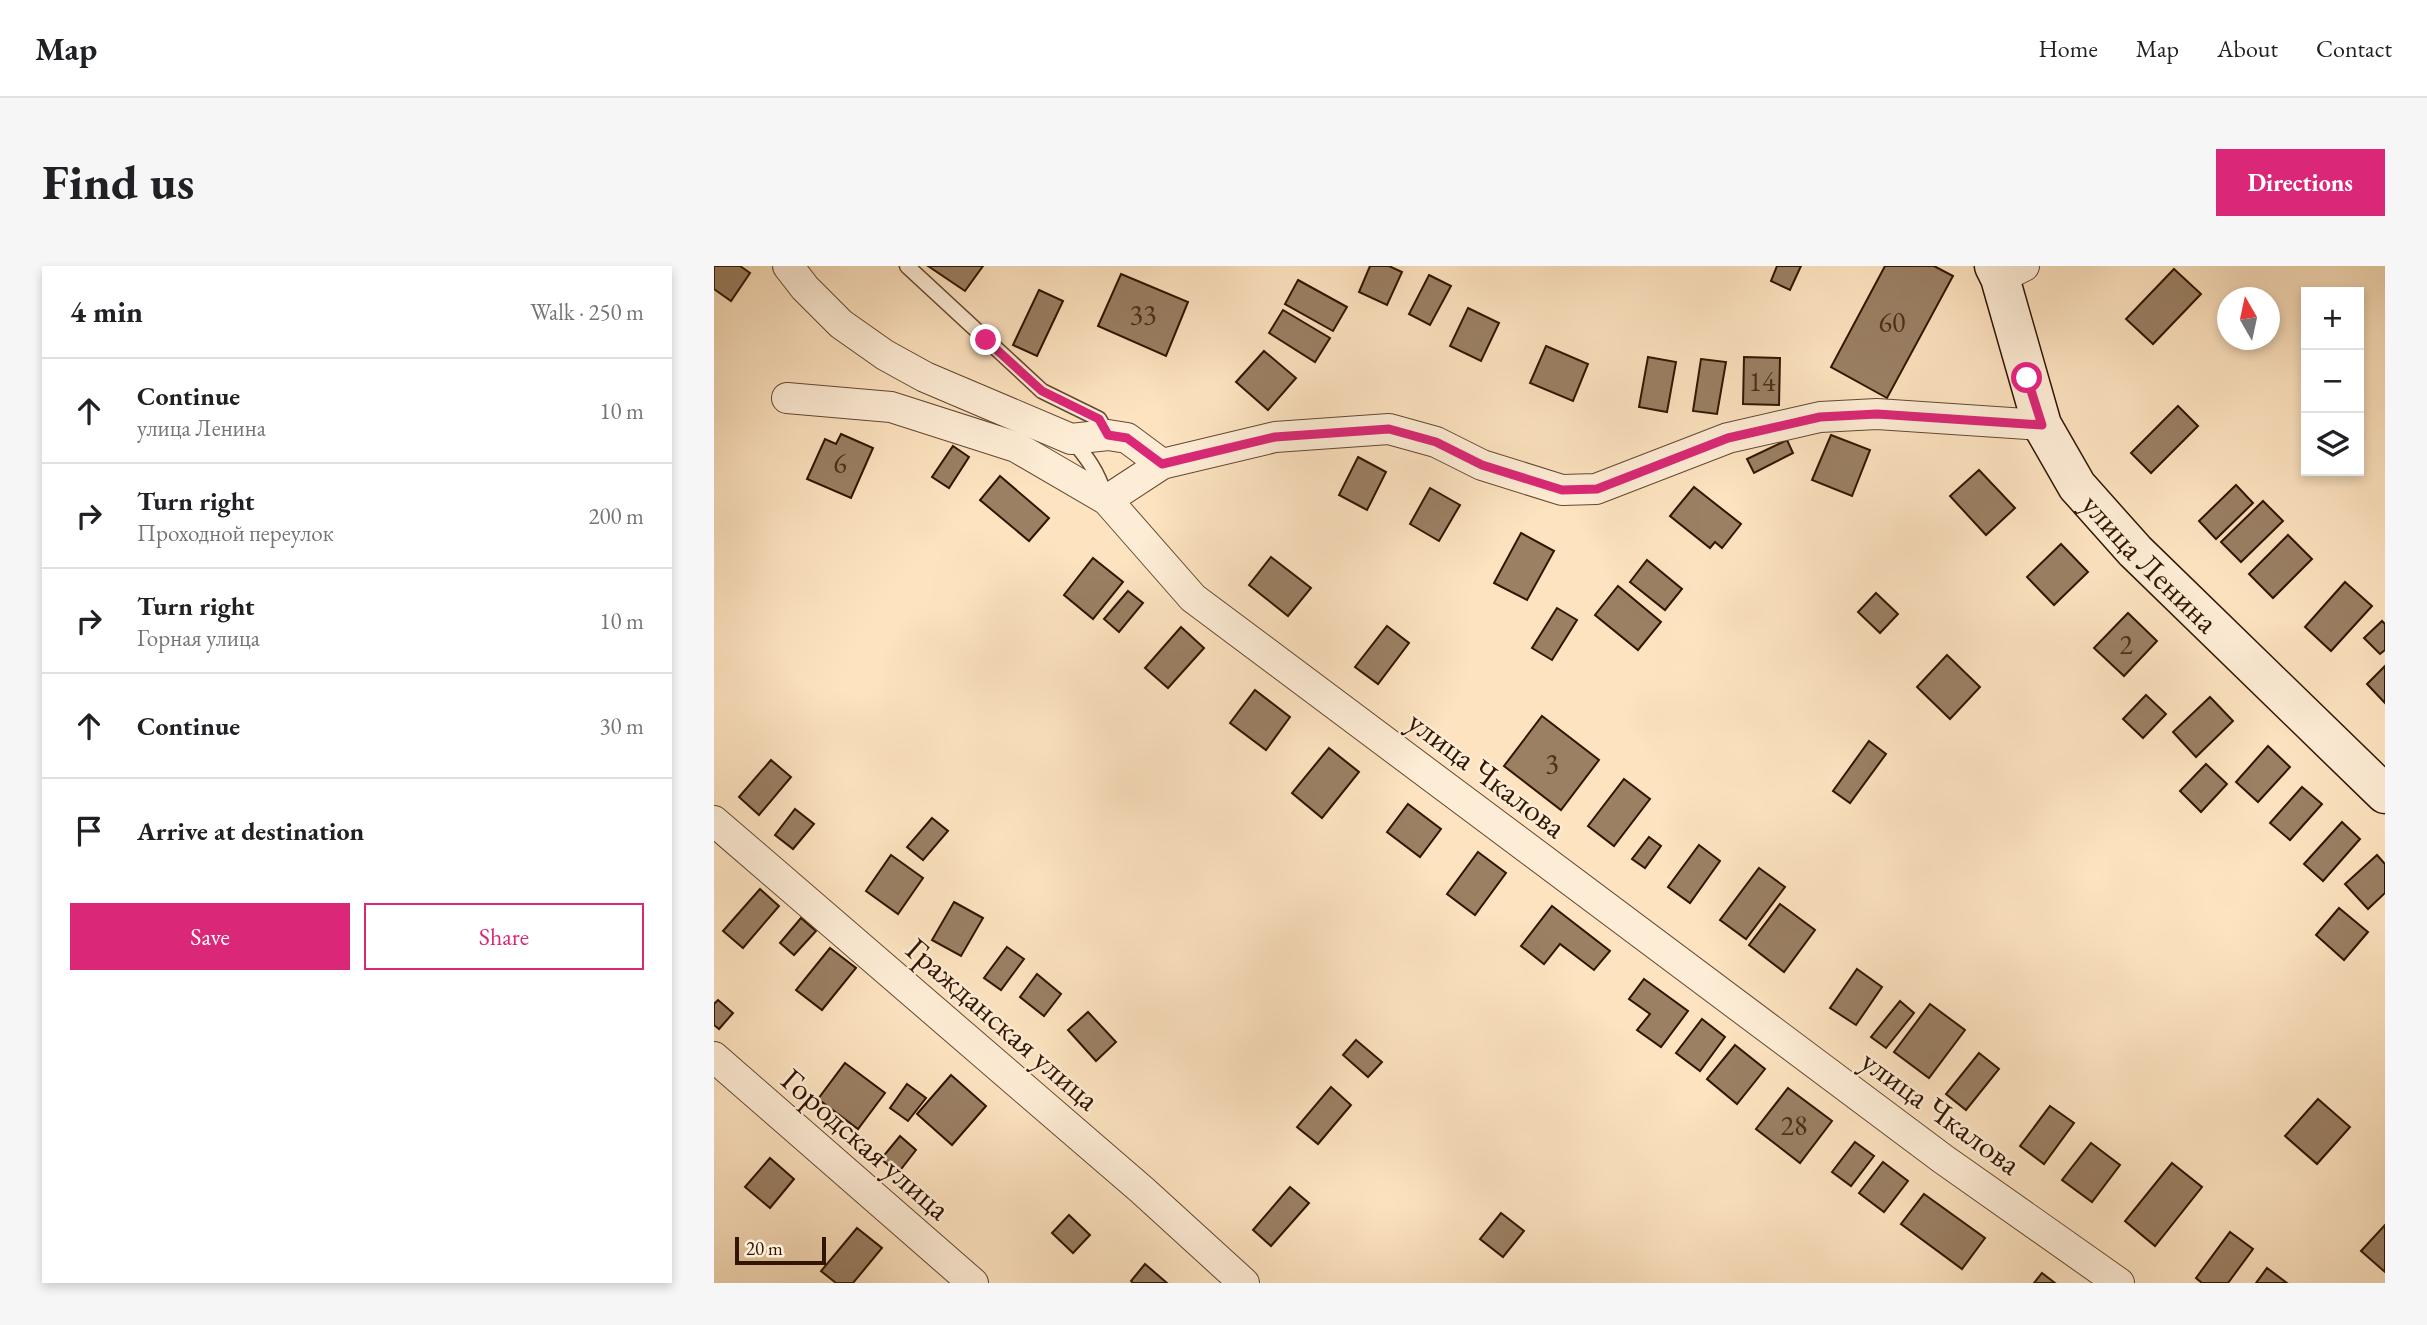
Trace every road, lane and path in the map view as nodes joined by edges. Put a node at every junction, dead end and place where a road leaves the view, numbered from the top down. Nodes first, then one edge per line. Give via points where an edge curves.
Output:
1 (788, 266) edge
2 (907, 266) edge
3 (2006, 270) edge
4 (787, 398) dead end
5 (2042, 425) junction
6 (1108, 435) junction
7 (1071, 439) junction
8 (1162, 464) junction
9 (1107, 500) junction
10 (2385, 794) edge
11 (714, 821) edge
12 (714, 1057) edge
13 (973, 1283) edge
14 (1244, 1283) edge
15 (2119, 1283) edge

1 - 7 street via 841,324 884,355
2 - 6 lane via 1042,391 1099,419
3 - 5 main road, улица Ленина
4 - 9 street, улица Чкалова via 891,407 1016,447
5 - 8 street via 1877,414 1820,417 1728,438 1597,489 1562,490 1389,429 1275,437
5 - 10 main road, улица Ленина via 2077,486 2135,551
6 - 7 street
6 - 8 street via 1127,438
7 - 9 lane via 1099,475
8 - 9 street
9 - 15 street, улица Чкалова via 1193,598 1943,1159
11 - 14 street, Гражданская улица
12 - 13 street, Городская улица

